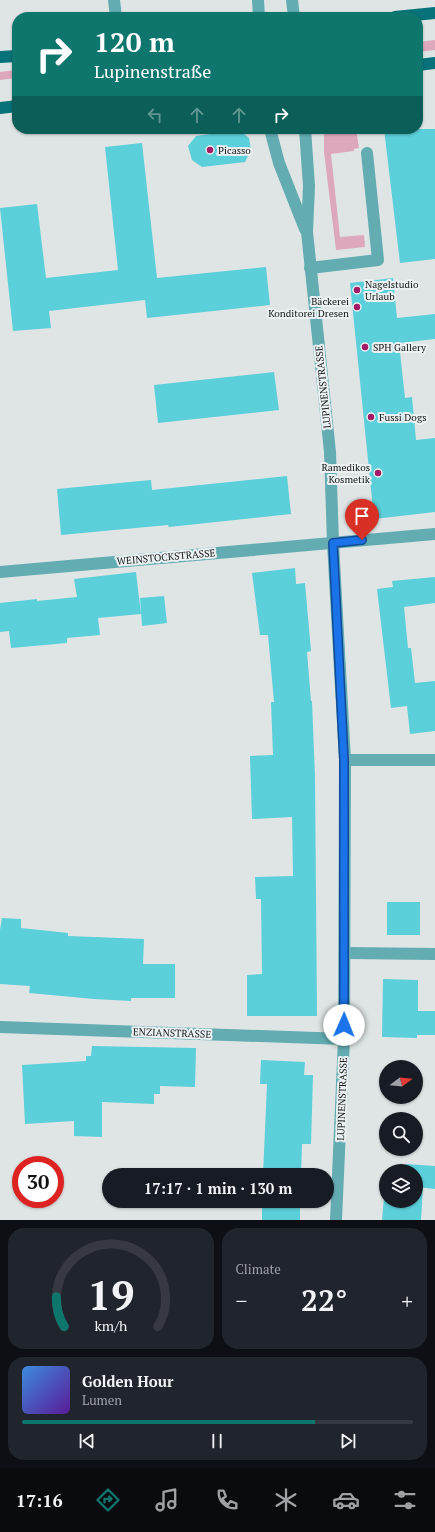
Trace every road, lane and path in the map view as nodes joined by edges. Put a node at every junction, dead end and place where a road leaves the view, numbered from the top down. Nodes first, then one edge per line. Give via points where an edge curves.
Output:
1 (114, 0) edge
2 (258, 0) edge
3 (292, 0) edge
4 (115, 12) edge
5 (259, 12) edge
6 (293, 12) edge
7 (435, 12) edge
8 (423, 14) edge
9 (12, 56) edge
10 (0, 57) edge
11 (435, 63) edge
12 (423, 64) edge
13 (12, 107) edge
14 (0, 108) edge
15 (271, 134) edge
16 (305, 134) edge
17 (367, 153) dead end
18 (307, 232) junction
19 (310, 268) junction
20 (435, 534) edge
21 (333, 543) junction
22 (0, 572) edge
23 (344, 760) junction
24 (435, 760) edge
25 (345, 954) junction
26 (435, 954) edge
27 (0, 1027) edge
28 (344, 1039) junction
29 (336, 1220) edge

1 - 4 street
2 - 5 street
3 - 6 street
7 - 8 main road
9 - 10 main road
11 - 12 main road
13 - 14 main road
15 - 18 street, LUPINENSTRASSE via 285,182
16 - 18 street, LUPINENSTRASSE via 309,186
17 - 19 street via 378,260
18 - 19 street, LUPINENSTRASSE
19 - 21 street, LUPINENSTRASSE via 330,452
20 - 21 street
21 - 22 street, WEINSTOCKSTRASSE
21 - 23 street, LUPINENSTRASSE
23 - 24 street
23 - 25 street, LUPINENSTRASSE
25 - 26 street
25 - 28 street, LUPINENSTRASSE
27 - 28 street, ENZIANSTRASSE
28 - 29 street, LUPINENSTRASSE

